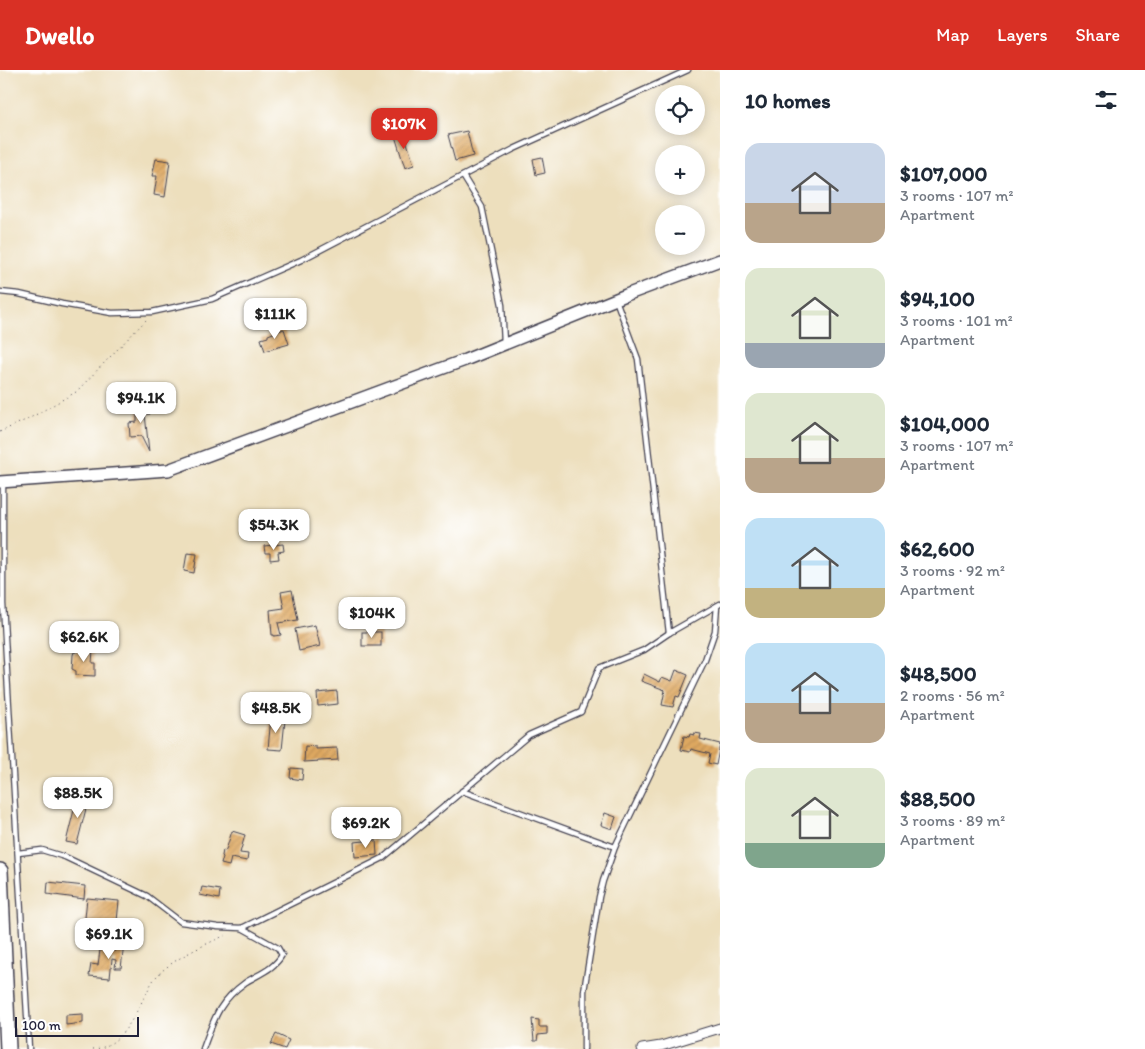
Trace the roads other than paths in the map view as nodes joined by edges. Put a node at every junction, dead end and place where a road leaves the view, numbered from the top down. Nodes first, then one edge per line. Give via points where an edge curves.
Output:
1 (688, 70) edge
2 (463, 176) junction
3 (720, 260) edge
4 (0, 292) edge
5 (616, 299) junction
6 (504, 344) junction
7 (1, 482) edge
8 (719, 605) edge
9 (669, 633) junction
10 (462, 791) junction
11 (615, 847) junction
12 (18, 853) junction
13 (0, 871) edge
14 (242, 928) junction
15 (2, 950) edge
16 (720, 1028) edge
17 (676, 1045) edge
18 (8, 1049) edge
19 (29, 1049) edge
20 (203, 1049) edge
21 (584, 1049) edge
22 (642, 1049) edge

1 - 2 lane via 514,149
2 - 4 lane via 301,260 212,298 154,312 112,313
2 - 6 lane via 482,207 502,305
3 - 5 main road
5 - 6 main road
5 - 9 lane via 638,359
6 - 7 main road via 168,470
7 - 12 lane via 3,604
8 - 9 lane
8 - 11 lane via 715,631 705,660
9 - 10 lane via 644,650 598,668 582,712 529,735
10 - 11 lane
10 - 14 lane via 383,858
11 - 21 lane via 599,897 584,991
12 - 14 lane via 42,850 65,857 147,896 181,922
12 - 19 lane
13 - 15 highway
14 - 20 lane via 278,948 282,955 277,964 245,983 223,1002
15 - 18 highway
16 - 17 street
17 - 22 street

